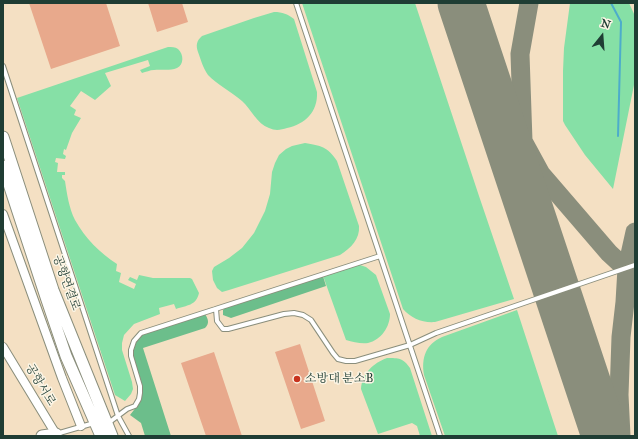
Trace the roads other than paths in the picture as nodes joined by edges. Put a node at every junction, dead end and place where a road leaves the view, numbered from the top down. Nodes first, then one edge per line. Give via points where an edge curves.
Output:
1 (296, 3) edge
2 (3, 66) edge
3 (3, 137) edge
4 (3, 166) edge
5 (3, 214) edge
6 (380, 256) junction
7 (635, 266) edge
8 (216, 309) junction
9 (410, 345) junction
10 (3, 347) edge
11 (96, 397) junction
12 (118, 416) junction
13 (111, 421) junction
14 (95, 422) junction
15 (81, 426) junction
16 (57, 435) edge
17 (42, 436) edge
18 (101, 436) edge
19 (112, 436) edge
20 (115, 436) edge
21 (129, 436) edge
22 (440, 436) edge

1 - 6 lane
2 - 12 lane
3 - 11 street, 공항연결로 via 53,290
4 - 14 street, 공항연결로 via 64,349
5 - 15 street
6 - 8 lane
6 - 9 lane
7 - 9 lane via 444,330
8 - 9 lane via 217,321 222,329 284,314 303,315 311,320 333,353 346,361 355,361
8 - 12 lane via 141,333 131,350 140,386 139,399 134,406 127,408
9 - 22 lane
10 - 16 street, 공항서로
11 - 13 lane
11 - 19 street, 공항연결로
12 - 13 lane
12 - 21 lane
13 - 20 lane
14 - 15 lane
14 - 18 street, 공항연결로
15 - 16 lane
16 - 17 street

